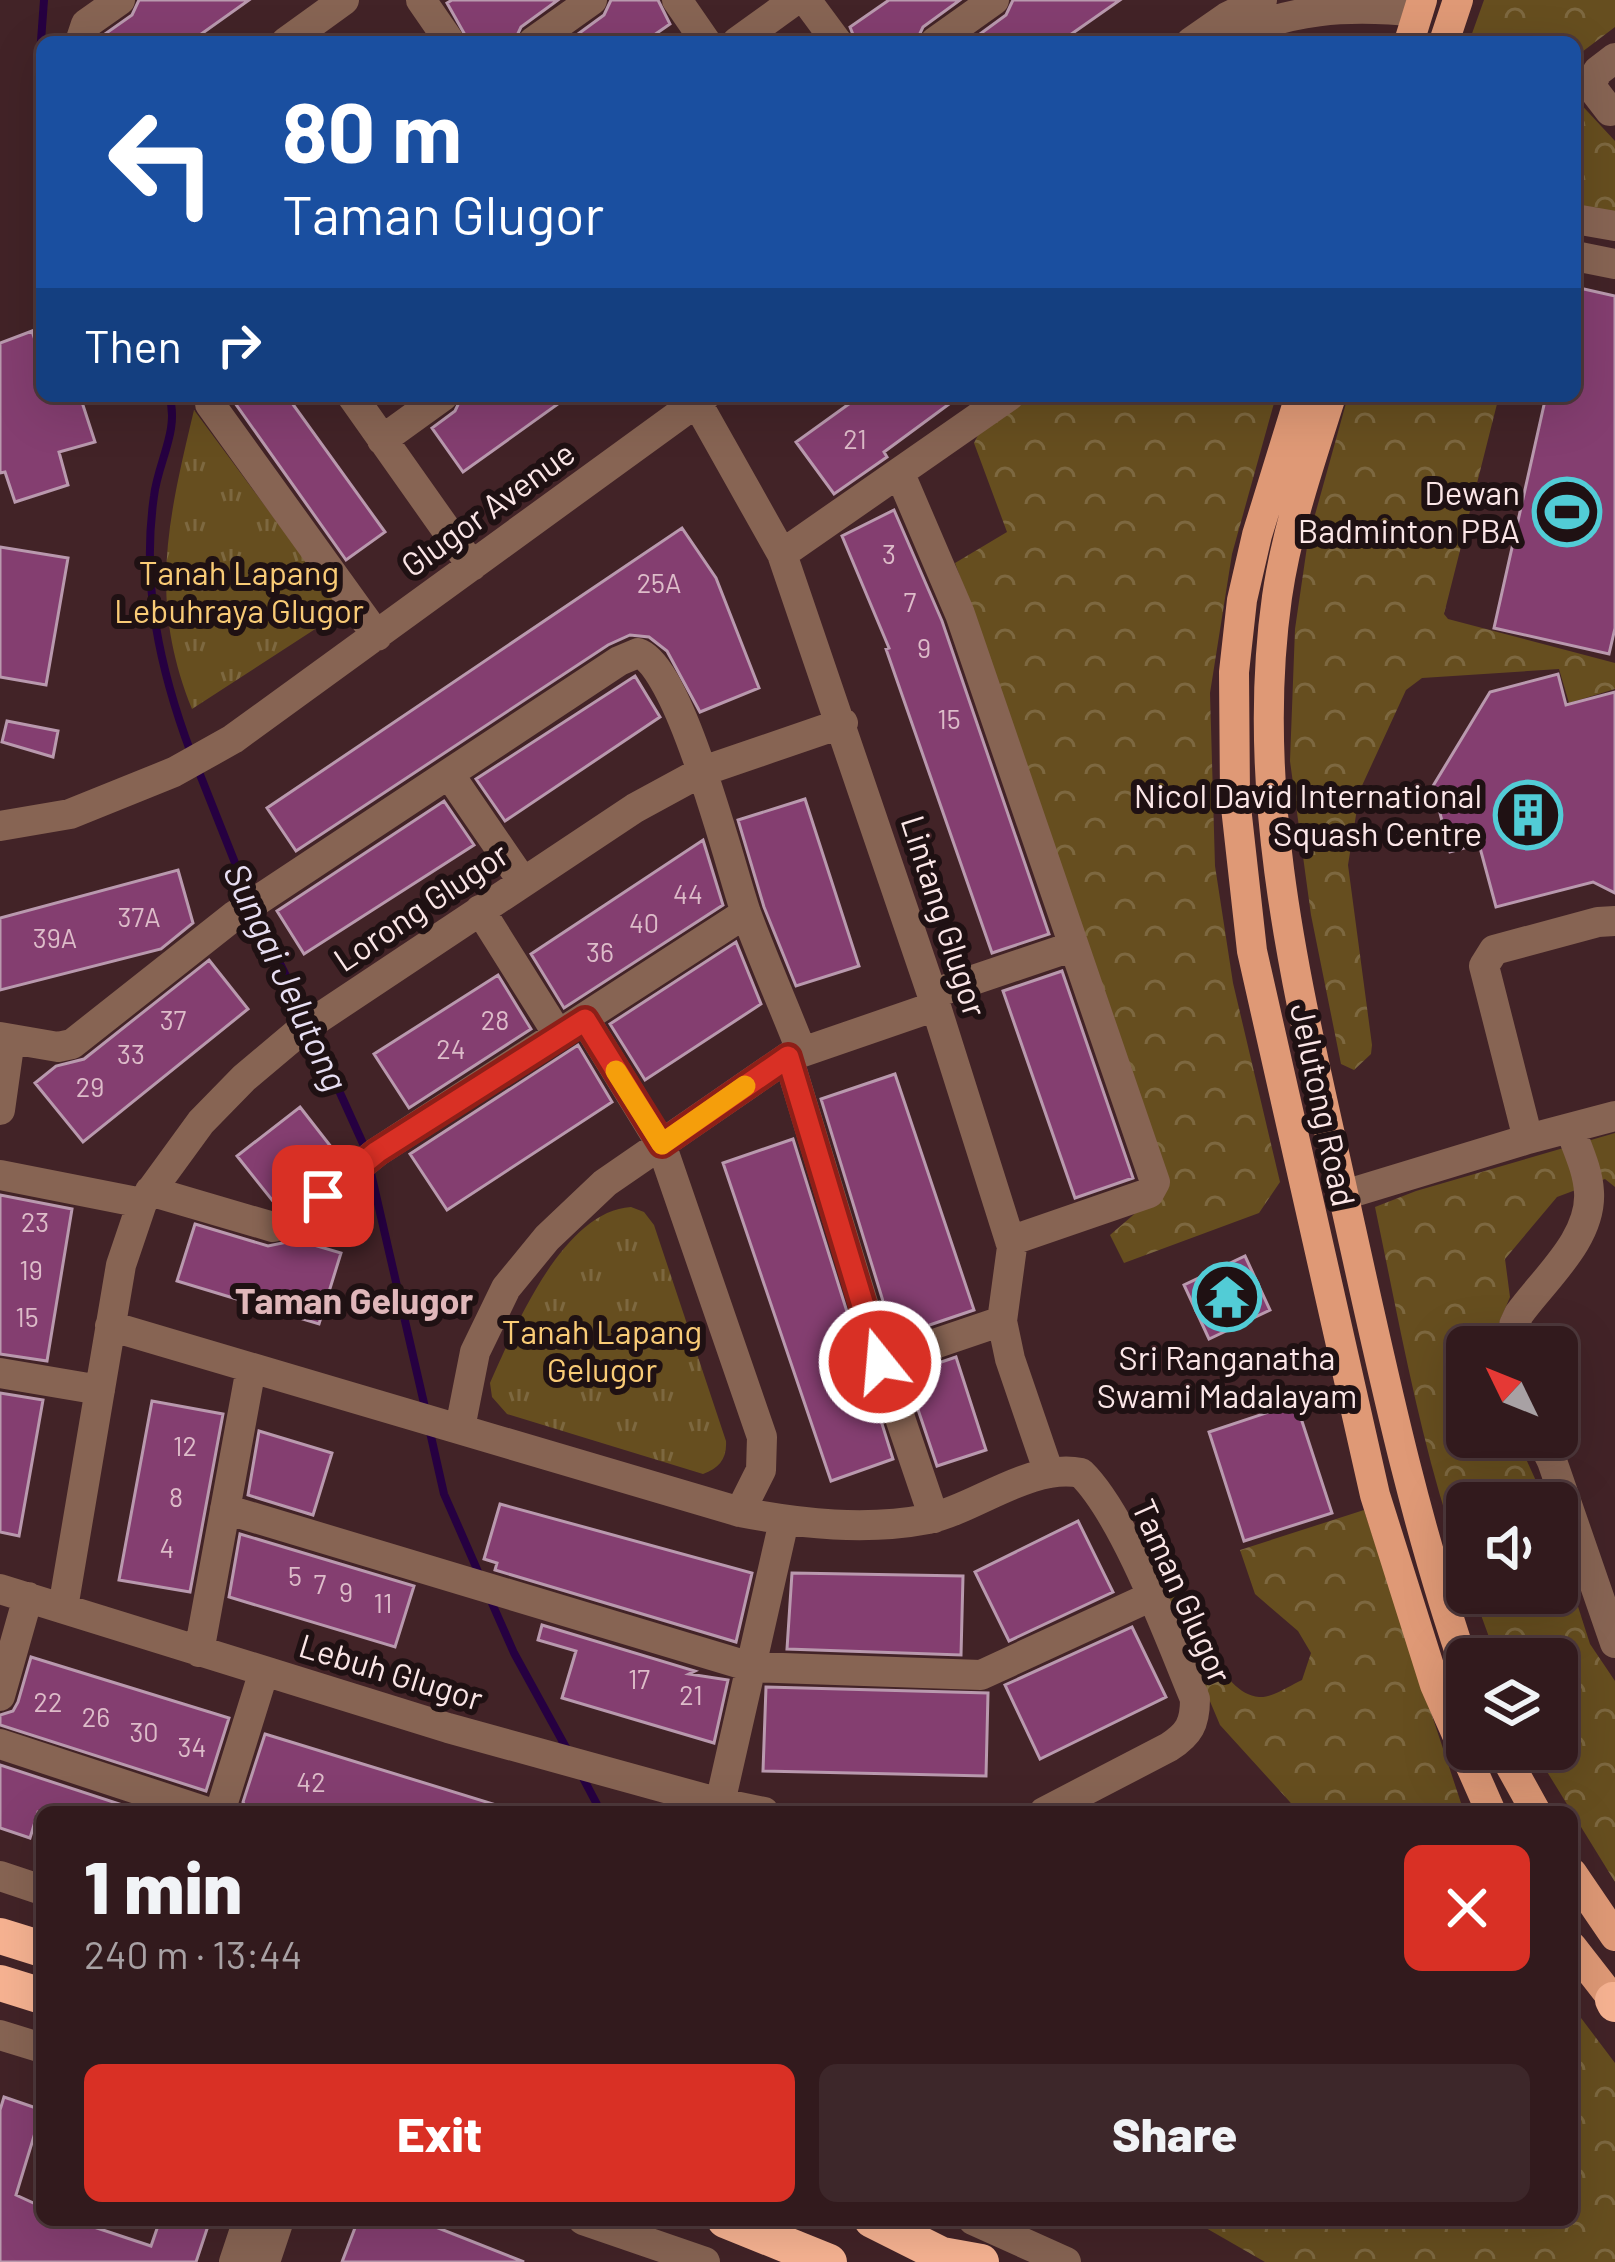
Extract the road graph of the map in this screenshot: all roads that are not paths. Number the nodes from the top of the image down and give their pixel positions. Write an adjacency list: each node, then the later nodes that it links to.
1 (120, 0): 12 (street)
2 (344, 0): 13 (street)
3 (421, 0): 14 (street)
4 (592, 0): 15 (street)
5 (677, 0): 16 (street)
6 (795, 0): 17 (street)
7 (806, 0): 18 (street)
8 (994, 0): 19 (street)
9 (1262, 0): 20 (street)
10 (1458, 0): 23 (main road)
11 (1424, 9): 21 (street); 22 (main road)
12 (82, 36)
13 (294, 36)
14 (446, 36)
15 (541, 36)
16 (702, 36)
17 (745, 36)
18 (833, 36)
19 (943, 36)
20 (1199, 36)
21 (1237, 36)
22 (1437, 36)
23 (1443, 36)
24 (1615, 58): 25 (street)
25 (1610, 111)
26 (1581, 220): 27 (street)
27 (1615, 226)
28 (1581, 257): 29 (street)
29 (1615, 264)
30 (210, 402): 42 (street)
31 (356, 402): 38 (street)
32 (435, 402): 38 (street)
33 (695, 402): 41 (street, Glugor Avenue)
34 (702, 402): 40 (street, Lintang Glugor)
35 (1001, 402): 39 (street)
36 (1298, 402): 95 (main road, Jelutong Road)
37 (1329, 402): 62 (main road, Jelutong Road)
38 (382, 440): 41 (street)
39 (900, 474): 40 (street); 51 (street)
40 (782, 554): 43 (street, Lintang Glugor)
41 (472, 566): 42 (street, Glugor Avenue)
42 (376, 636): 46 (street, Glugor Avenue)
43 (843, 723): 44 (street, Lorong Glugor); 52 (street, Lintang Glugor)
44 (703, 771): 45 (street); 47 (street, Lorong Glugor); 49 (street)
45 (449, 774): 47 (street); 54 (street)
46 (0, 826)
47 (523, 882): 48 (street, Lorong Glugor)
48 (480, 910): 53 (street); 63 (street, Lorong Glugor)
49 (746, 913): 53 (street); 55 (street)
50 (1615, 921): 59 (street)
51 (1074, 946): 52 (street); 64 (street)
52 (934, 1000): 55 (street); 64 (street, Lintang Glugor)
53 (572, 1028): 60 (street); 63 (street)
54 (5, 1038): 56 (street)
55 (795, 1053): 60 (street); 68 (street)
56 (0, 1110)
57 (1615, 1116): 58 (street)
58 (1570, 1128): 59 (street); 67 (street)
59 (1528, 1139): 62 (street)
60 (662, 1144): 72 (street); 76 (street)
61 (0, 1175): 63 (street)
62 (1344, 1195): 82 (main road, Jelutong Road)
63 (146, 1197): 66 (street, Lorong Glugor)
64 (1010, 1241): 65 (street, Lintang Glugor)
65 (1002, 1321): 68 (street); 74 (street, Lintang Glugor)
66 (110, 1326): 69 (street); 71 (street, Lorong Glugor)
67 (1514, 1326)
68 (880, 1362): 77 (street)
69 (251, 1368): 72 (street); 75 (street)
70 (0, 1373): 71 (street)
71 (100, 1390): 81 (street, Lorong Glugor)
72 (453, 1426): 76 (street)
73 (1551, 1458): 83 (street)
74 (1049, 1473): 77 (street); 80 (street, Taman Glugor)
75 (225, 1509): 84 (street); 85 (street)
76 (740, 1512): 78 (street)
77 (934, 1518): 78 (street)
78 (784, 1520): 85 (street)
79 (14, 1593): 81 (street, Lebuh Glugor); 87 (street)
80 (1150, 1597): 85 (street); 94 (street, Taman Glugor)
81 (63, 1608): 84 (street, Lebuh Glugor)
82 (1456, 1638)
83 (1615, 1643)
84 (199, 1652): 86 (street, Lebuh Glugor)
85 (751, 1667): 90 (street)
86 (264, 1671): 90 (street, Lebuh Glugor); 92 (street)
87 (0, 1696)
88 (0, 1744): 91 (street)
89 (1513, 1770): 96 (main road)
90 (720, 1803): 93 (street, Lebuh Glugor)
91 (189, 1806)
92 (222, 1806)
93 (735, 1806)
94 (1055, 1806)
95 (1488, 1806)
96 (1533, 1806)
97 (0, 1876): 99 (street)
98 (1578, 1882): 101 (main road)
99 (36, 1888)
100 (0, 1936): 102 (highway)
101 (1615, 1936)
102 (36, 1946)
103 (1578, 1955): 106 (main road)
104 (0, 1982): 105 (highway)
105 (36, 1994)
106 (1614, 2002)
107 (0, 2035): 108 (street)
108 (36, 2046)
109 (246, 2226): 116 (street)
110 (277, 2226): 117 (street)
111 (600, 2226): 118 (street)
112 (740, 2226): 119 (highway)
113 (883, 2226): 115 (highway)
114 (986, 2226): 121 (street)
115 (944, 2258): 120 (highway)
116 (234, 2262)
117 (265, 2262)
118 (705, 2262)
119 (829, 2262)
120 (980, 2262)
121 (1066, 2262)

